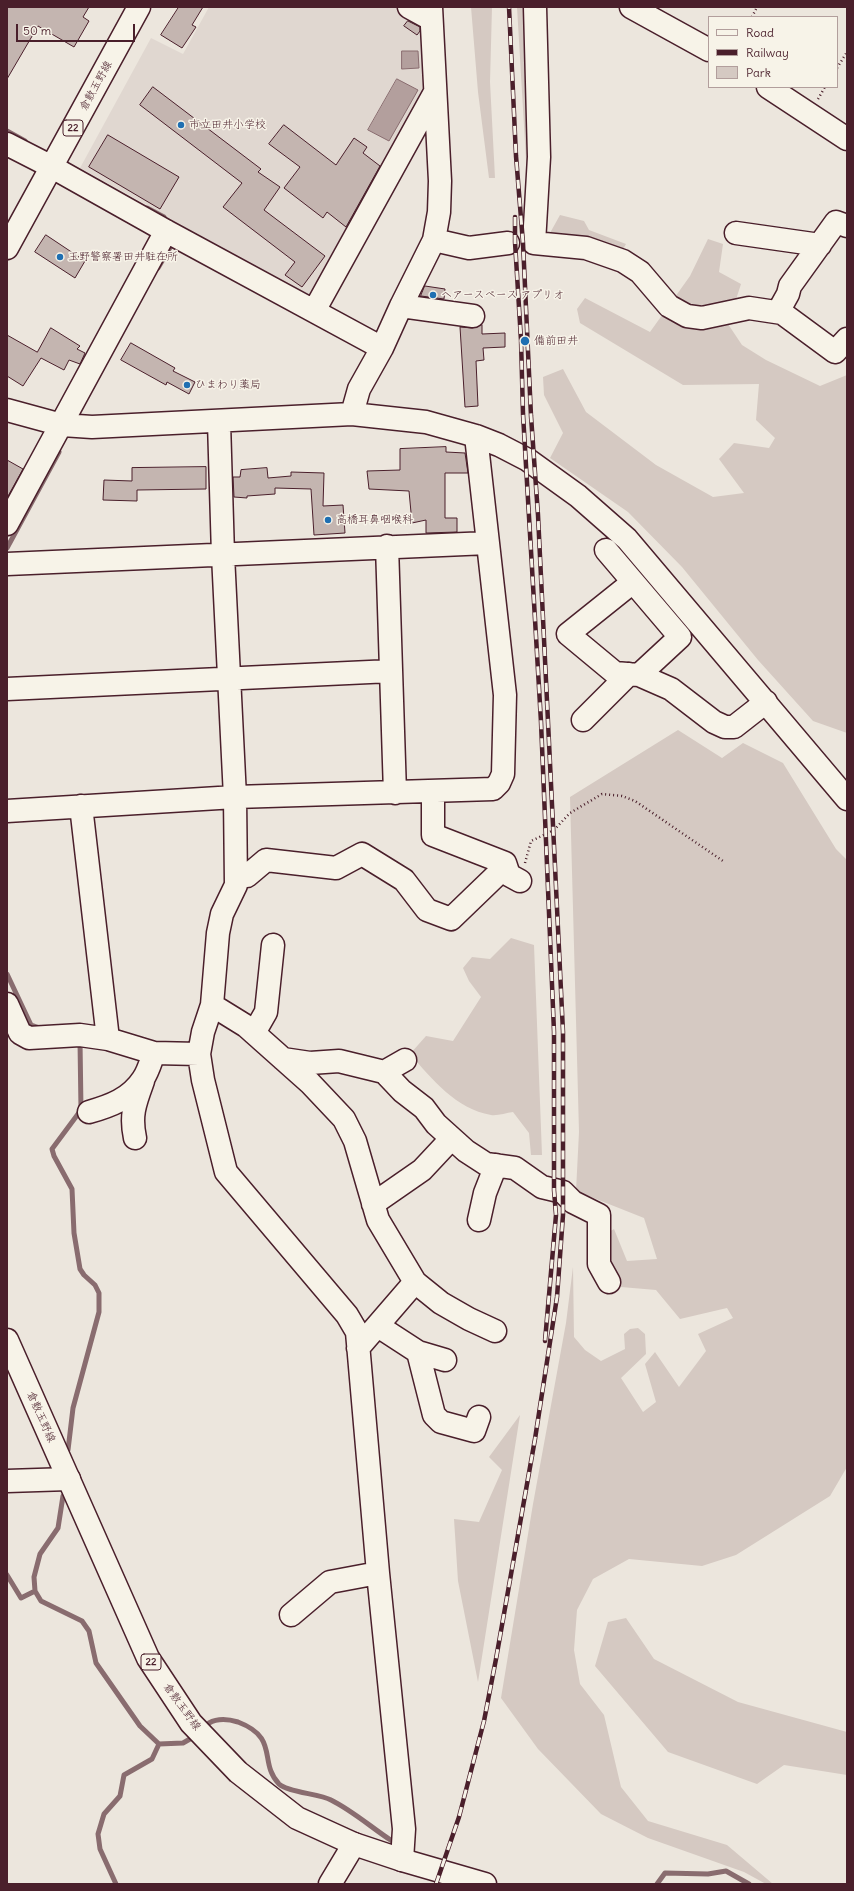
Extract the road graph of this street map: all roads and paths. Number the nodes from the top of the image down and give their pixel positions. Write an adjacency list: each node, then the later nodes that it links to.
1 (139, 7): 15 (street, 倉敷玉野線 / 22)
2 (409, 7): 6 (street)
3 (535, 7): 25 (street)
4 (631, 7): 8 (street)
5 (757, 7): 7 (path)
6 (431, 13): 12 (street)
7 (752, 16)
8 (708, 49)
9 (847, 52): 10 (path)
10 (838, 66)
11 (770, 88): 13 (street)
12 (435, 92): 19 (street); 24 (street)
13 (847, 139)
14 (7, 144): 15 (street)
15 (52, 167): 17 (street); 22 (street, 倉敷玉野線 / 22)
16 (847, 226): 21 (street)
17 (166, 233): 24 (street); 32 (street)
18 (736, 233): 21 (street)
19 (434, 240): 20 (street); 23 (street)
20 (508, 243)
21 (820, 245): 25 (street)
22 (7, 248)
23 (401, 306): 26 (street); 28 (street)
24 (314, 311): 28 (street)
25 (778, 312): 27 (street)
26 (473, 316)
27 (847, 339)
28 (382, 348): 30 (street)
29 (7, 410): 32 (street)
30 (352, 414): 31 (street); 33 (street)
31 (219, 422): 32 (street); 38 (street)
32 (62, 425): 34 (street)
33 (476, 436): 35 (street); 45 (street)
34 (7, 524)
35 (488, 543): 36 (street); 47 (street)
36 (387, 546): 38 (street); 41 (street)
37 (606, 550): 40 (street)
38 (223, 555): 39 (street); 43 (street)
39 (7, 564)
40 (633, 582): 42 (street); 42 (street)
41 (390, 671): 43 (street); 48 (street)
42 (634, 675): 45 (street); 46 (street)
43 (229, 679): 44 (street); 49 (street)
44 (7, 689)
45 (766, 702): 50 (street)
46 (583, 720)
47 (433, 792): 48 (street); 54 (street)
48 (395, 793): 49 (street)
49 (235, 797): 51 (street); 55 (street)
50 (847, 799)
51 (81, 806): 52 (street); 61 (street)
52 (7, 811)
53 (723, 860): 54 (path)
54 (513, 874): 55 (street)
55 (236, 875): 58 (street)
56 (273, 945): 59 (street)
57 (7, 1004): 60 (street)
58 (212, 1005): 59 (street); 63 (street)
59 (254, 1033): 64 (street)
60 (13, 1036): 61 (street)
61 (108, 1039): 62 (street)
62 (154, 1053): 63 (street); 67 (street)
63 (199, 1054): 79 (street)
64 (283, 1059): 66 (street); 72 (street)
65 (405, 1060): 66 (street)
66 (384, 1072): 70 (street)
67 (144, 1078): 68 (street); 69 (street)
68 (88, 1112)
69 (136, 1138)
70 (451, 1139): 71 (street); 72 (street)
71 (496, 1165): 73 (street); 75 (street)
72 (373, 1204): 74 (street)
73 (479, 1220)
74 (415, 1282): 76 (street); 77 (street)
75 (609, 1282)
76 (378, 1326): 79 (street); 80 (street)
77 (495, 1331)
78 (7, 1340): 83 (street, 倉敷玉野線 / 22)
79 (358, 1348): 85 (street)
80 (418, 1352): 81 (street); 82 (street)
81 (445, 1360)
82 (479, 1417)
83 (69, 1479): 84 (street); 87 (street, 倉敷玉野線 / 22)
84 (7, 1481)
85 (378, 1574): 86 (street); 88 (street)
86 (291, 1615)
87 (354, 1844): 88 (street, 倉敷玉野線 / 22); 90 (street)
88 (402, 1860): 89 (street, 倉敷玉野線 / 22)
89 (481, 1883)
90 (330, 1884)

